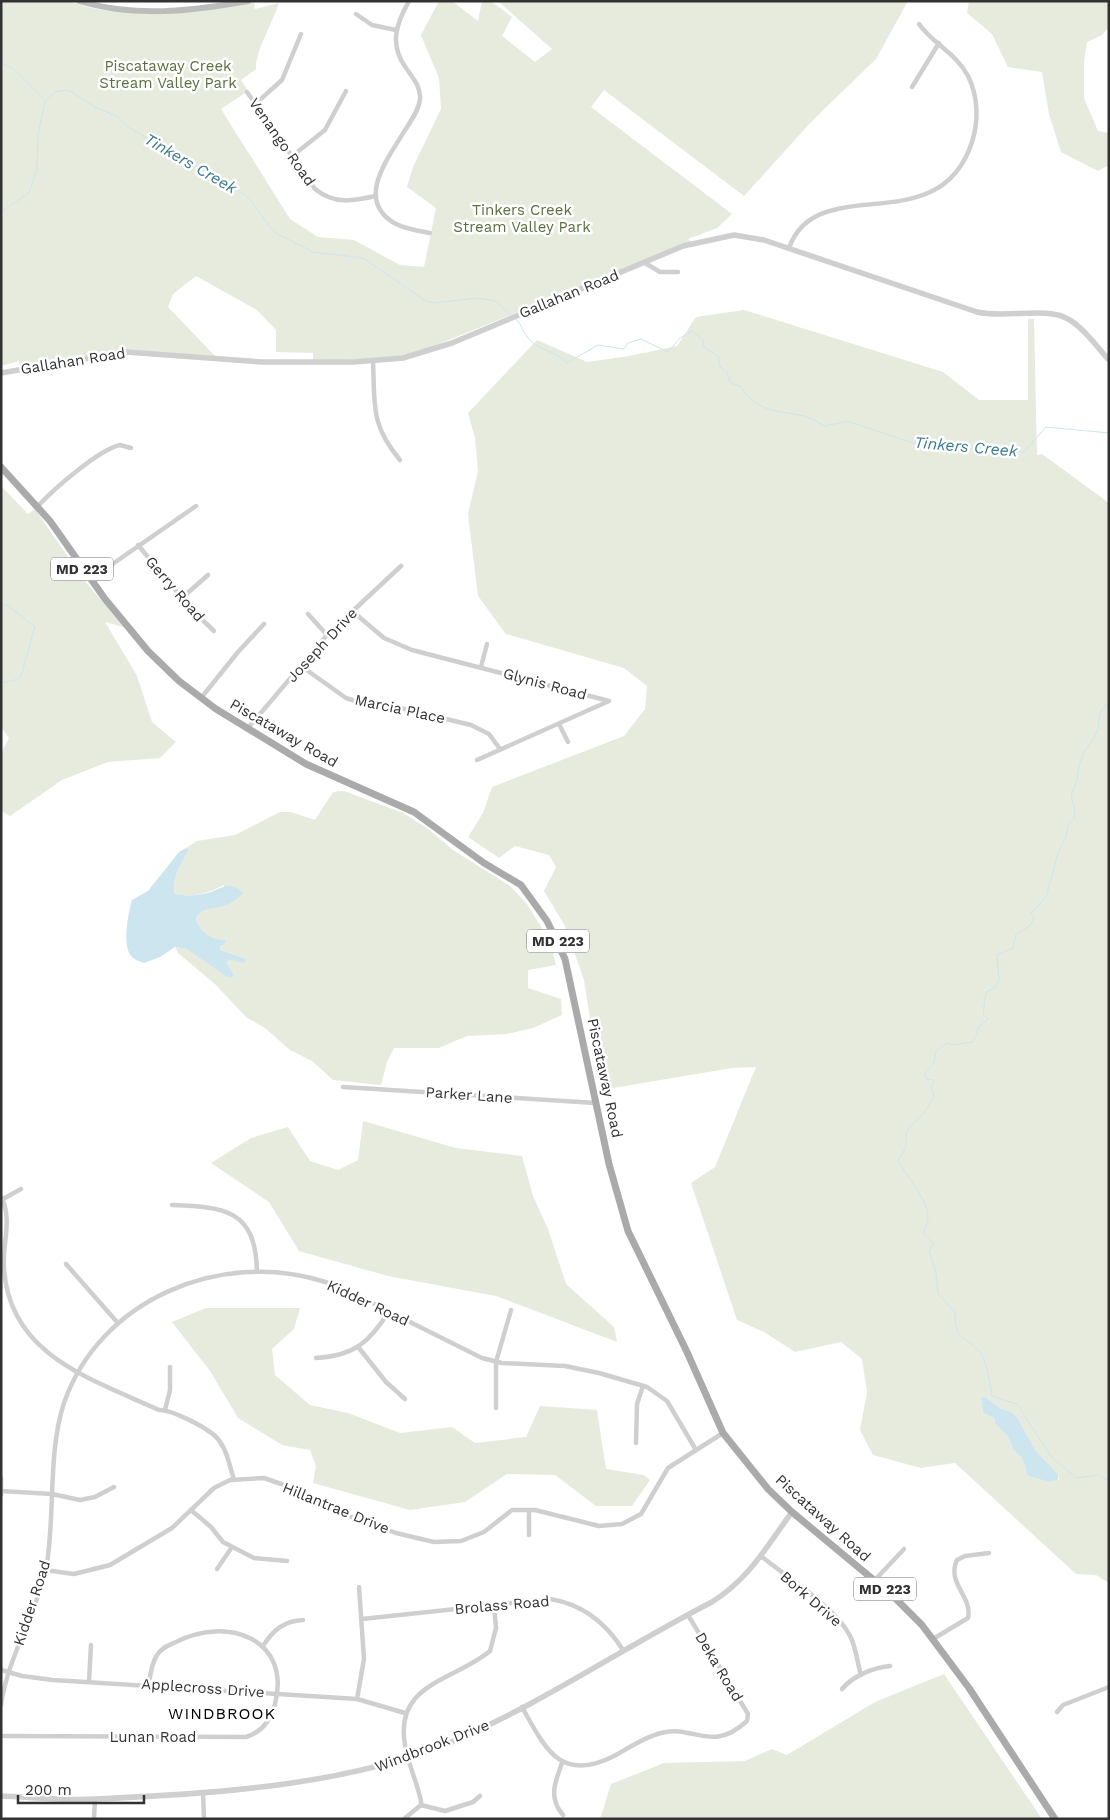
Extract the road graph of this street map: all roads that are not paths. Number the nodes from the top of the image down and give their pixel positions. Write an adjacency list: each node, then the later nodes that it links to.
1 (79, 1): 2 (main road)
2 (248, 1)
3 (409, 1): 6 (street)
4 (356, 14): 6 (street)
5 (919, 24): 8 (street)
6 (396, 30): 14 (street)
7 (301, 34): 12 (street)
8 (939, 43): 9 (street); 16 (street)
9 (912, 86)
10 (247, 92): 12 (street, Venango Road)
11 (346, 92): 13 (street)
12 (255, 104): 13 (street, Venango Road)
13 (291, 157): 14 (street, Venango Road)
14 (376, 196): 15 (street)
15 (430, 234)
16 (789, 248): 17 (street, Gallahan Road); 19 (street, Gallahan Road)
17 (645, 263): 18 (street); 20 (street, Gallahan Road)
18 (678, 272)
19 (1109, 360)
20 (373, 361): 21 (street, Gallahan Road); 23 (street)
21 (1, 373)
22 (131, 448): 25 (street)
23 (400, 460)
24 (1, 467): 25 (main road, Piscataway Road / MD 223)
25 (38, 506): 30 (main road, Piscataway Road / MD 223)
26 (196, 506): 27 (street)
27 (138, 546): 30 (street); 31 (street, Gerry Road)
28 (401, 566): 32 (street, Joseph Drive)
29 (208, 575): 31 (street)
30 (90, 580): 40 (main road, Piscataway Road / MD 223)
31 (183, 597): 35 (street, Gerry Road)
32 (352, 611): 36 (street, Joseph Drive); 39 (street, Glynis Road)
33 (308, 614): 36 (street)
34 (264, 624): 40 (street)
35 (214, 631)
36 (327, 635): 38 (street, Joseph Drive)
37 (487, 644): 39 (street)
38 (301, 666): 42 (street, Joseph Drive); 44 (street, Marcia Place)
39 (481, 667): 41 (street, Glynis Road)
40 (201, 698): 42 (main road, Piscataway Road / MD 223)
41 (559, 724): 43 (street); 44 (street, Glynis Road)
42 (248, 728): 47 (main road, Piscataway Road / MD 223)
43 (568, 742)
44 (500, 749): 45 (street, Glynis Road)
45 (477, 760)
46 (343, 1087): 47 (street, Parker Lane)
47 (596, 1103): 66 (main road, Piscataway Road / MD 223)
48 (21, 1189): 49 (street)
49 (2, 1198): 51 (street)
50 (172, 1205): 53 (street)
51 (3, 1237): 61 (street)
52 (66, 1264): 56 (street)
53 (257, 1272): 55 (street, Kidder Road); 56 (street, Kidder Road)
54 (511, 1310): 59 (street)
55 (389, 1311): 57 (street); 59 (street, Kidder Road)
56 (117, 1322): 61 (street, Kidder Road)
57 (359, 1348): 58 (street); 63 (street)
58 (316, 1358)
59 (496, 1362): 62 (street, Kidder Road); 64 (street)
60 (170, 1367): 65 (street)
61 (77, 1372): 65 (street); 73 (street, Kidder Road)
62 (643, 1386): 67 (street); 68 (street, Kidder Road)
63 (405, 1399)
64 (496, 1408)
65 (165, 1410): 70 (street)
66 (723, 1433): 68 (street, Hillantrae Drive); 77 (main road, Piscataway Road / MD 223)
67 (636, 1443)
68 (696, 1450): 76 (street, Hillantrae Drive)
69 (1, 1478): 72 (street)
70 (234, 1480): 75 (street, Hillantrae Drive); 76 (street, Hillantrae Drive)
71 (114, 1487): 73 (street)
72 (2, 1491): 73 (street); 74 (street)
73 (52, 1494): 85 (street, Kidder Road)
74 (1, 1495)
75 (191, 1510): 79 (street); 85 (street, Hillantrae Drive)
76 (529, 1510): 78 (street)
77 (792, 1512): 82 (street, Windbrook Drive); 86 (main road, Piscataway Road / MD 223)
78 (529, 1535)
79 (232, 1547): 83 (street); 84 (street)
80 (904, 1550): 86 (street)
81 (989, 1553): 92 (street)
82 (762, 1557): 89 (street, Windbrook Drive); 99 (street, Bork Drive)
83 (287, 1561)
84 (217, 1569)
85 (45, 1570): 98 (street, Kidder Road)
86 (874, 1581): 92 (main road, Piscataway Road / MD 223)
87 (359, 1587): 90 (street)
88 (494, 1605): 90 (street, Brolass Road); 95 (street, Brolass Road); 109 (street)
89 (688, 1615): 95 (street, Windbrook Drive); 112 (street, Deka Road)
90 (362, 1619): 105 (street)
91 (303, 1620): 94 (street)
92 (934, 1639): 122 (main road, Piscataway Road / MD 223)
93 (91, 1646): 100 (street)
94 (263, 1646): 101 (street); 104 (street)
95 (623, 1650): 107 (street, Windbrook Drive)
96 (890, 1666): 99 (street)
97 (1, 1670): 98 (street, Applecross Drive)
98 (9, 1672): 100 (street, Applecross Drive); 106 (street, Kidder Road)
99 (861, 1675): 103 (street)
100 (89, 1681): 101 (street, Applecross Drive)
101 (149, 1684): 104 (street, Applecross Drive)
102 (1109, 1688): 108 (street)
103 (842, 1689)
104 (277, 1693): 105 (street, Applecross Drive); 110 (street, Lunan Road)
105 (357, 1699): 109 (street, Applecross Drive)
106 (1, 1705)
107 (522, 1707): 111 (street, Windbrook Drive); 112 (street)
108 (1057, 1712)
109 (404, 1713): 111 (street)
110 (1, 1736)
111 (408, 1758): 113 (street, Windbrook Drive); 117 (street)
112 (562, 1763): 118 (street)
113 (203, 1792): 116 (street, Windbrook Drive); 120 (street)
114 (1, 1796): 116 (street, Windbrook Drive)
115 (480, 1796): 117 (street)
116 (95, 1799): 119 (street)
117 (421, 1805): 121 (street)
118 (563, 1815)
119 (94, 1819)
120 (204, 1819)
121 (404, 1819)
122 (1056, 1819)

